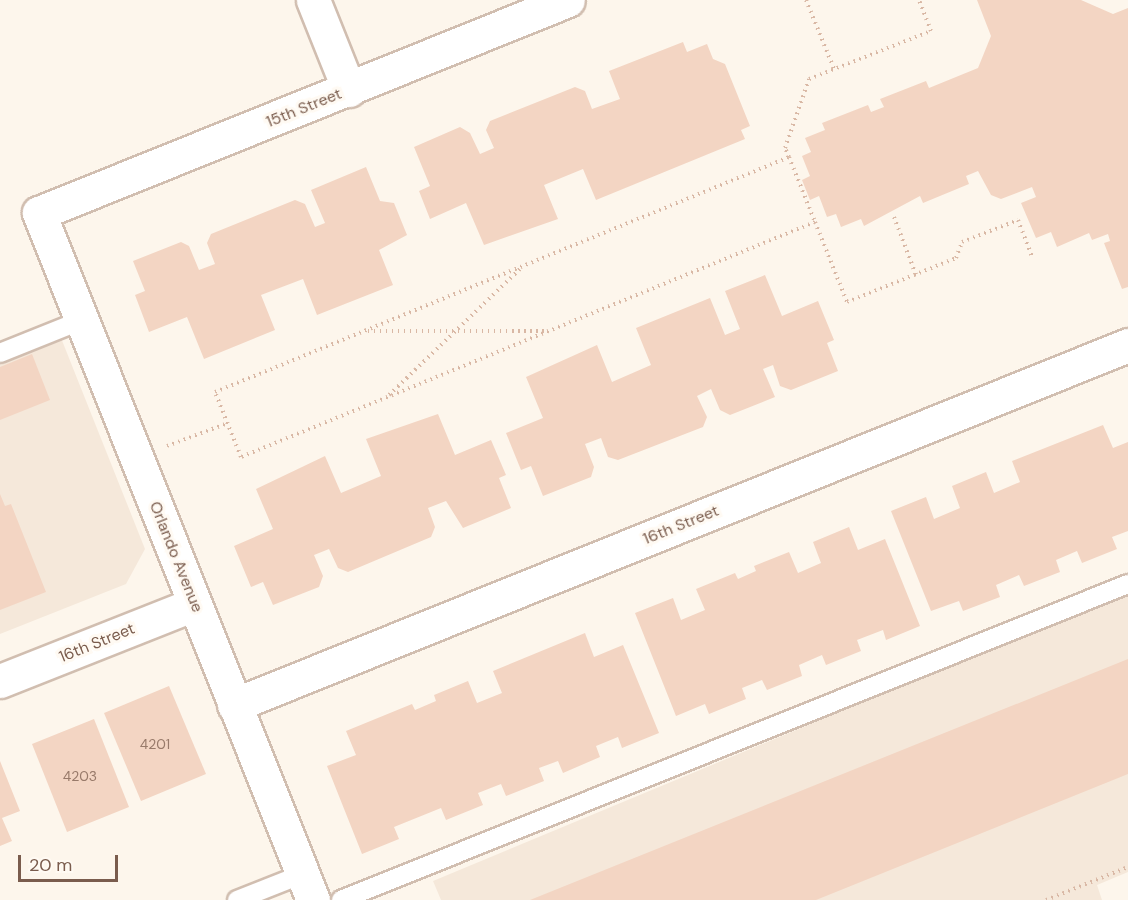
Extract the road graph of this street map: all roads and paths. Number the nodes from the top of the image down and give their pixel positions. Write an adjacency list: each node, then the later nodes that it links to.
1 (313, 0): 6 (street)
2 (568, 0): 6 (street, 15th Street)
3 (806, 0): 5 (path)
4 (919, 0): 5 (path)
5 (834, 69): 7 (path)
6 (349, 90): 8 (street, 15th Street)
7 (789, 157): 10 (path); 12 (path)
8 (39, 213): 14 (street, Orlando Avenue)
9 (894, 216): 13 (path)
10 (815, 222): 13 (path); 17 (path)
11 (1032, 256): 13 (path)
12 (524, 266): 15 (path); 16 (path)
13 (916, 274)
14 (82, 320): 19 (lane); 24 (street, Orlando Avenue)
15 (364, 331): 16 (path); 21 (path)
16 (456, 331): 17 (path); 20 (path)
17 (550, 331): 20 (path)
18 (1128, 345): 26 (street, 16th Street)
19 (0, 353)
20 (387, 397): 21 (path)
21 (228, 423): 22 (path)
22 (163, 447)
23 (1128, 584): 30 (lane)
24 (194, 604): 25 (street, 16th Street); 26 (street, Orlando Avenue)
25 (0, 681)
26 (234, 705): 28 (street, Orlando Avenue)
27 (1128, 867): 31 (path)
28 (308, 887): 29 (lane)
29 (237, 900)
30 (341, 900)
31 (1046, 900)

